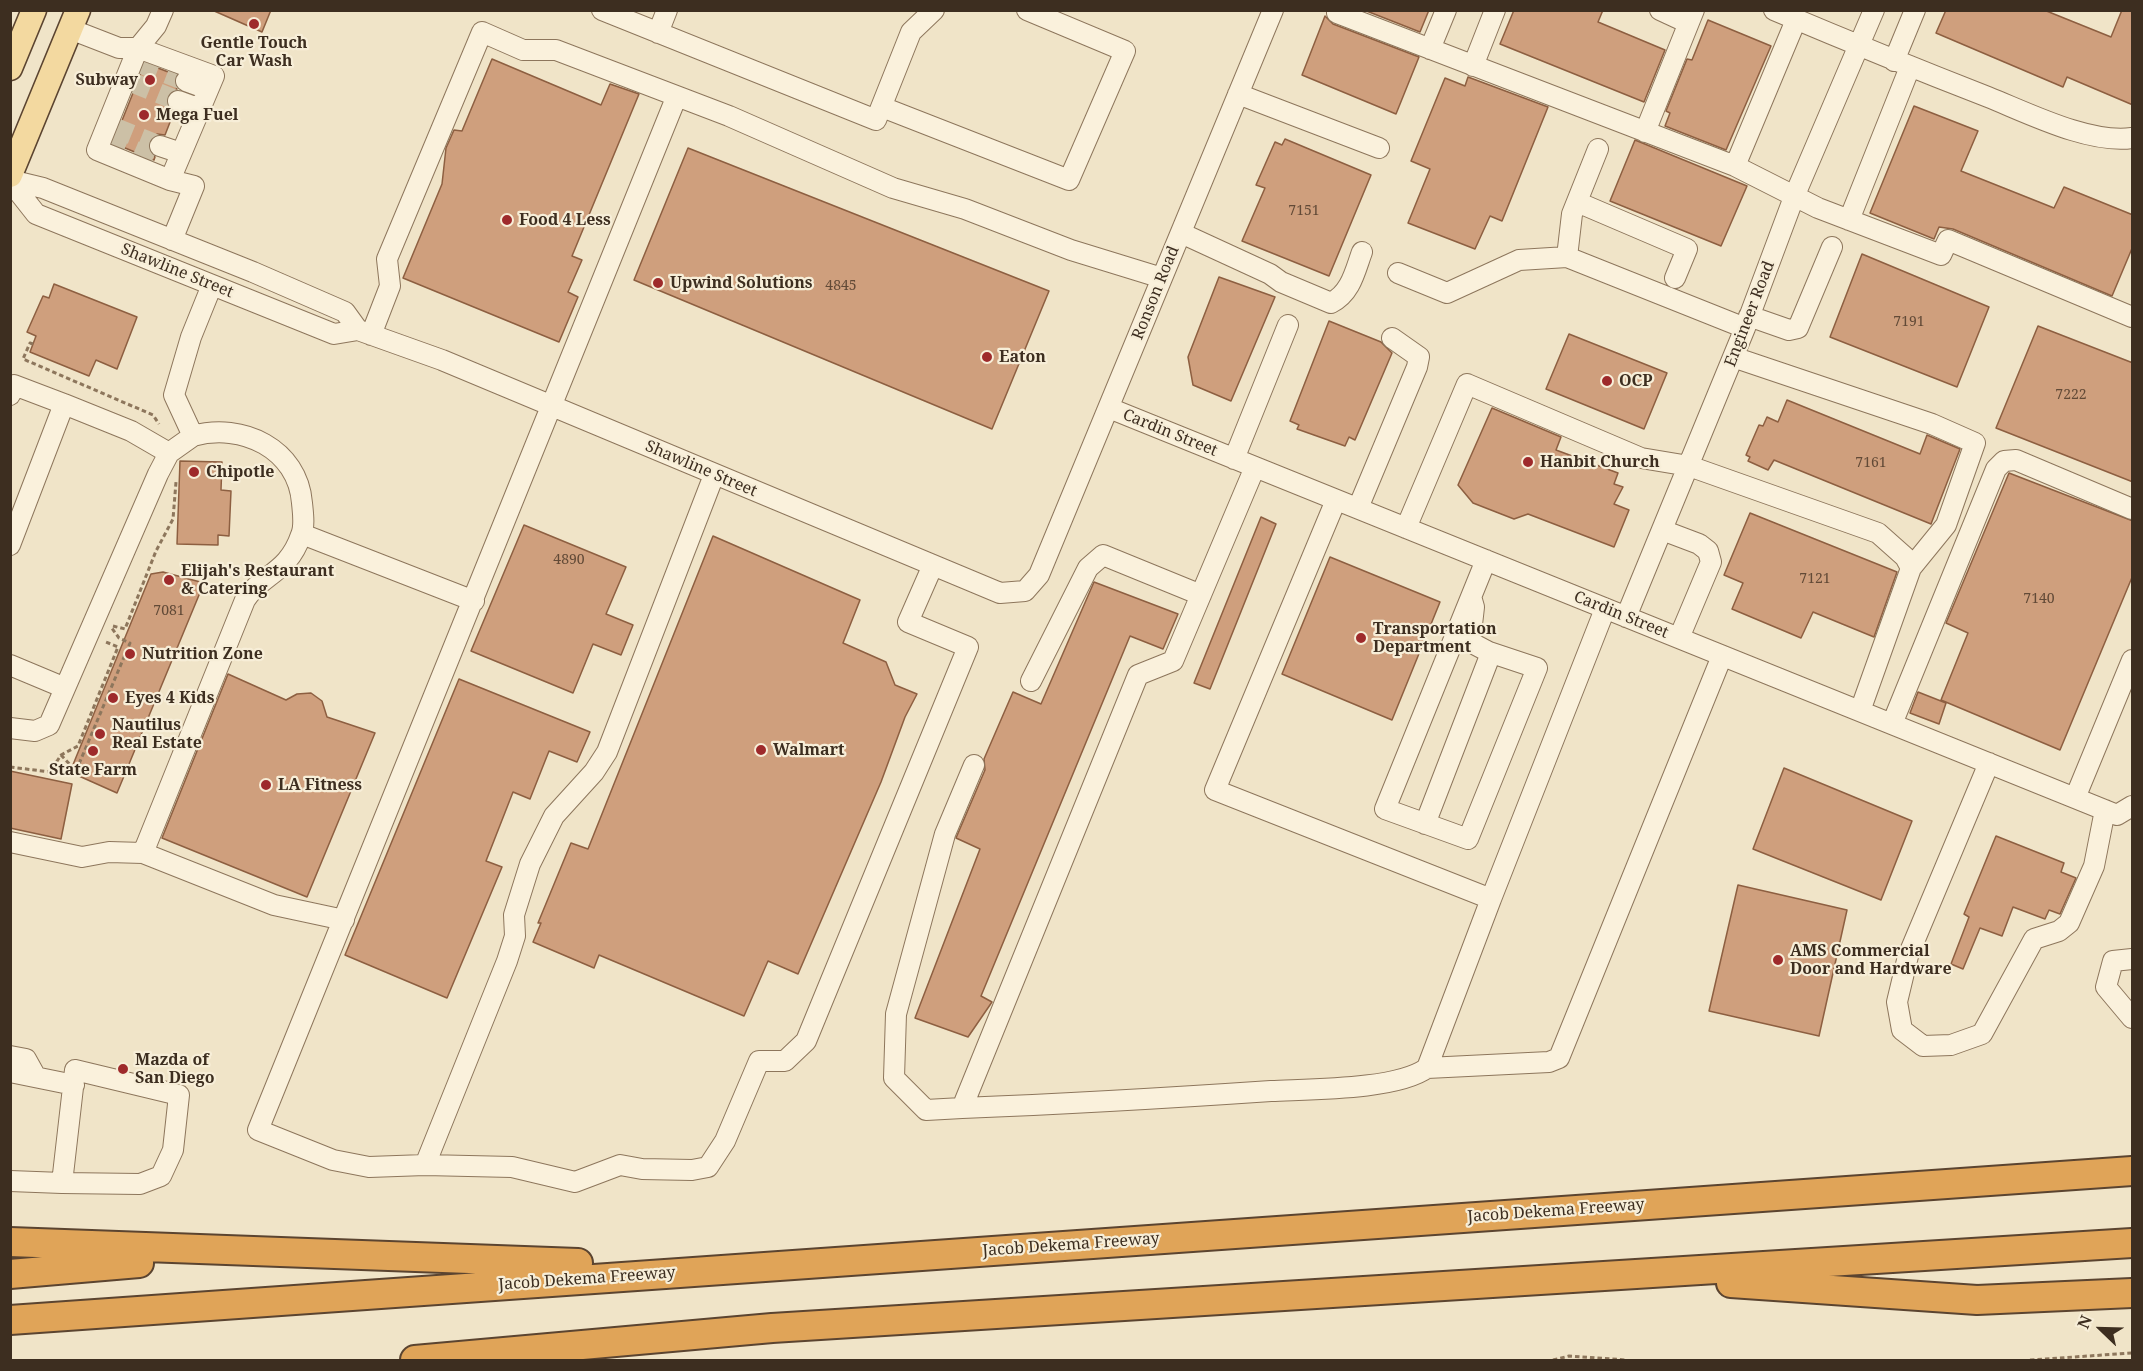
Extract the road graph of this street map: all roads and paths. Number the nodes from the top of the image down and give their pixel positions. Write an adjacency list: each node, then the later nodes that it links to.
1 (34, 10): 24 (main road)
2 (163, 10): 21 (street)
3 (602, 10): 18 (street)
4 (667, 10): 18 (street)
5 (934, 10): 30 (street)
6 (1027, 10): 30 (street)
7 (1446, 10): 20 (street)
8 (1495, 10): 23 (street)
9 (1660, 10): 15 (street)
10 (1774, 10): 16 (street)
11 (1874, 10): 19 (street, Engineer Road)
12 (1915, 10): 22 (street)
13 (1335, 11): 20 (street)
14 (1267, 12): 27 (street, Ronson Road)
15 (1691, 17): 32 (street)
16 (1809, 19): 19 (street); 37 (street)
17 (74, 20): 21 (street); 39 (main road)
18 (658, 33): 30 (street)
19 (1859, 46): 22 (street); 40 (street, Engineer Road)
20 (1430, 49): 23 (street)
21 (137, 57): 26 (street); 38 (street)
22 (1902, 64): 33 (street); 42 (street)
23 (1473, 66): 32 (street)
24 (10, 69)
25 (186, 81): 26 (street)
26 (208, 89): 31 (street)
27 (1238, 94): 34 (street); 43 (street, Ronson Road)
28 (676, 98): 49 (street); 55 (street); 61 (street)
29 (178, 101): 31 (street)
30 (882, 107)
31 (200, 109): 38 (street)
32 (1645, 132): 37 (street)
33 (2133, 138)
34 (1379, 148)
35 (1598, 148): 41 (street)
36 (157, 152): 38 (street)
37 (1735, 166): 40 (street)
38 (175, 167): 44 (street)
39 (10, 179): 44 (street, Shawline Street); 51 (street, Shawline Street)
40 (1794, 197): 42 (street); 53 (street, Engineer Road)
41 (1576, 202): 47 (street); 50 (street)
42 (1849, 220): 52 (street)
43 (1181, 233): 46 (street); 49 (street, Ronson Road)
44 (172, 240): 55 (street, Shawline Street)
45 (1832, 247): 53 (street)
46 (1362, 252)
47 (1567, 257): 48 (street); 53 (street)
48 (1398, 273)
49 (1162, 278): 62 (street, Ronson Road)
50 (1675, 278)
51 (212, 285): 55 (street, Shawline Street); 63 (street)
52 (2133, 317)
53 (1747, 322): 58 (street, Engineer Road)
54 (1288, 324): 65 (street)
55 (364, 332): 61 (street, Shawline Street)
56 (1392, 338): 71 (street)
57 (33, 344): 64 (path)
58 (1733, 357): 66 (street, Engineer Road); 79 (street)
59 (10, 395): 60 (street)
60 (64, 404): 64 (street); 69 (street)
61 (553, 407): 68 (street, Shawline Street); 83 (street)
62 (1109, 408): 65 (street, Cardin Street); 80 (street, Ronson Road)
63 (193, 436): 64 (street); 75 (street)
64 (172, 450): 86 (path); 93 (street)
65 (1234, 459): 67 (street, Cardin Street)
66 (1689, 466): 73 (street); 74 (street, Engineer Road); 79 (street)
67 (1255, 467): 70 (street, Cardin Street); 81 (street)
68 (714, 475): 78 (street, Shawline Street); 117 (street)
69 (18, 500): 76 (street)
70 (1336, 500): 71 (street, Cardin Street); 107 (street)
71 (1358, 508): 73 (street, Cardin Street)
72 (2133, 509): 95 (street)
73 (1406, 528): 77 (street, Cardin Street)
74 (1662, 530): 85 (street, Engineer Road); 87 (street)
75 (302, 534): 83 (street); 106 (street)
76 (10, 545)
77 (1486, 560): 82 (street); 84 (street, Cardin Street)
78 (933, 565): 80 (street, Shawline Street); 117 (street)
79 (1911, 568): 94 (street)
80 (1039, 575)
81 (1201, 595): 92 (street); 116 (street)
82 (1472, 600): 88 (street); 104 (street)
83 (474, 601): 108 (street)
84 (1605, 609): 85 (street, Cardin Street); 107 (street)
85 (1626, 617): 87 (street, Cardin Street)
86 (110, 625): 97 (path); 97 (path)
87 (1679, 638): 89 (street, Cardin Street)
88 (1491, 653): 104 (street); 104 (street)
89 (1722, 656): 94 (street, Cardin Street); 112 (street)
90 (2133, 660): 101 (street)
91 (10, 665): 93 (street)
92 (1031, 681)
93 (65, 688): 96 (street)
94 (1860, 711): 95 (street, Cardin Street)
95 (1892, 724): 98 (street, Cardin Street)
96 (10, 728)
97 (61, 755): 100 (path)
98 (1989, 763): 101 (street, Cardin Street); 103 (street)
99 (974, 765): 116 (street)
100 (10, 767)
101 (2075, 798): 103 (street, Cardin Street)
102 (2133, 807): 103 (street, Cardin Street)
103 (2105, 810)
104 (1425, 825)
105 (10, 842): 106 (street)
106 (143, 853): 108 (street)
107 (1491, 899): 112 (street)
108 (344, 920): 117 (street)
109 (2133, 959): 110 (street)
110 (2133, 1018)
111 (10, 1056): 114 (street)
112 (1427, 1068): 116 (street)
113 (10, 1072): 114 (street)
114 (36, 1077): 115 (street)
115 (74, 1085): 120 (street); 120 (street)
116 (962, 1108)
117 (425, 1164)
118 (2133, 1171): 124 (highway, Jacob Dekema Freeway)
119 (10, 1181): 120 (street)
120 (62, 1183)
121 (10, 1242): 123 (highway)
122 (2133, 1243): 126 (highway)
123 (288, 1252): 124 (highway); 125 (highway)
124 (718, 1269): 128 (highway, Jacob Dekema Freeway)
125 (10, 1274)
126 (1618, 1275): 127 (highway); 130 (highway)
127 (2133, 1293)
128 (10, 1320)
129 (2133, 1353): 133 (path)
130 (415, 1360)
131 (1552, 1360): 132 (path)
132 (1626, 1360)
133 (2030, 1360)

